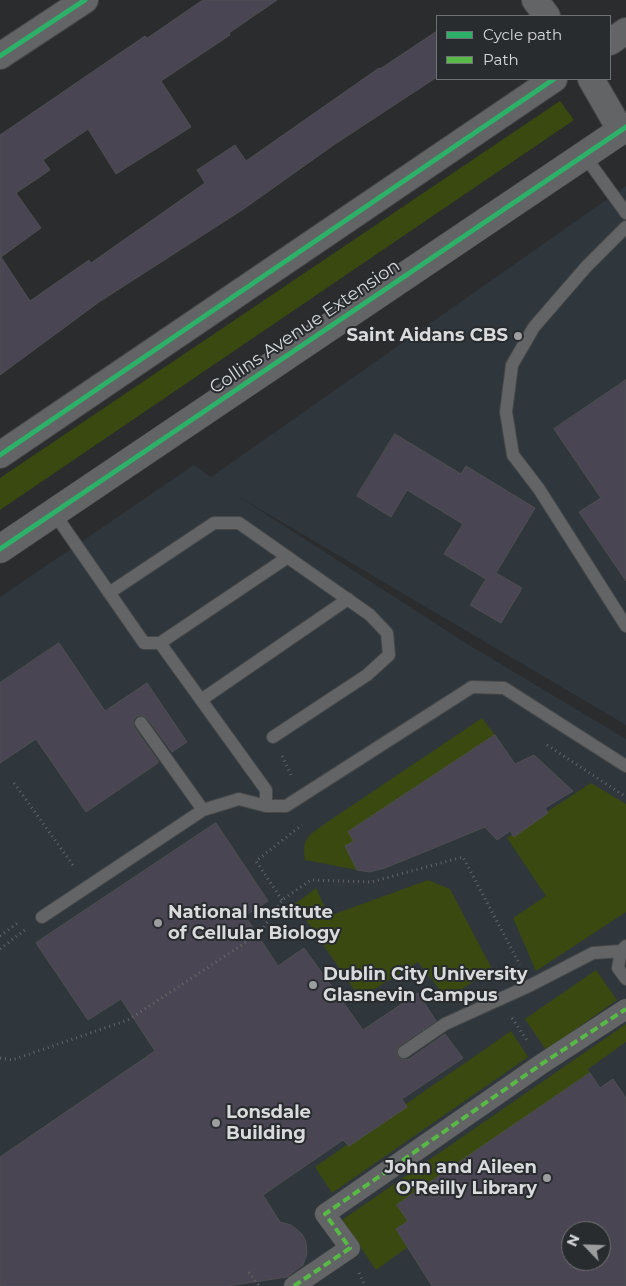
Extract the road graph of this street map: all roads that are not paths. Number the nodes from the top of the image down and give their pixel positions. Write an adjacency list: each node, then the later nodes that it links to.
1 (85, 0): 6 (street)
2 (534, 0): 3 (street)
3 (546, 15)
4 (626, 31): 5 (street)
5 (611, 41)
6 (0, 56)
7 (553, 80): 13 (street)
8 (592, 80): 9 (street)
9 (623, 129): 10 (main road, Collins Avenue Extension)
10 (584, 155): 11 (lane); 14 (main road, Collins Avenue Extension)
11 (626, 213)
12 (626, 227): 19 (lane)
13 (0, 454)
14 (54, 513): 15 (main road, Collins Avenue Extension); 17 (lane)
15 (0, 549)
16 (288, 557): 17 (lane); 18 (lane); 20 (lane)
17 (109, 593): 20 (lane)
18 (348, 599): 21 (lane); 23 (lane)
19 (626, 626)
20 (160, 643): 21 (lane)
21 (202, 700): 25 (lane)
22 (141, 723): 26 (lane)
23 (273, 737)
24 (626, 766): 25 (lane)
25 (266, 806): 26 (lane)
26 (203, 810): 27 (lane)
27 (42, 917)
28 (623, 948): 29 (lane); 31 (lane)
29 (626, 978)
30 (626, 1010): 32 (street)
31 (404, 1052)
32 (294, 1286)

